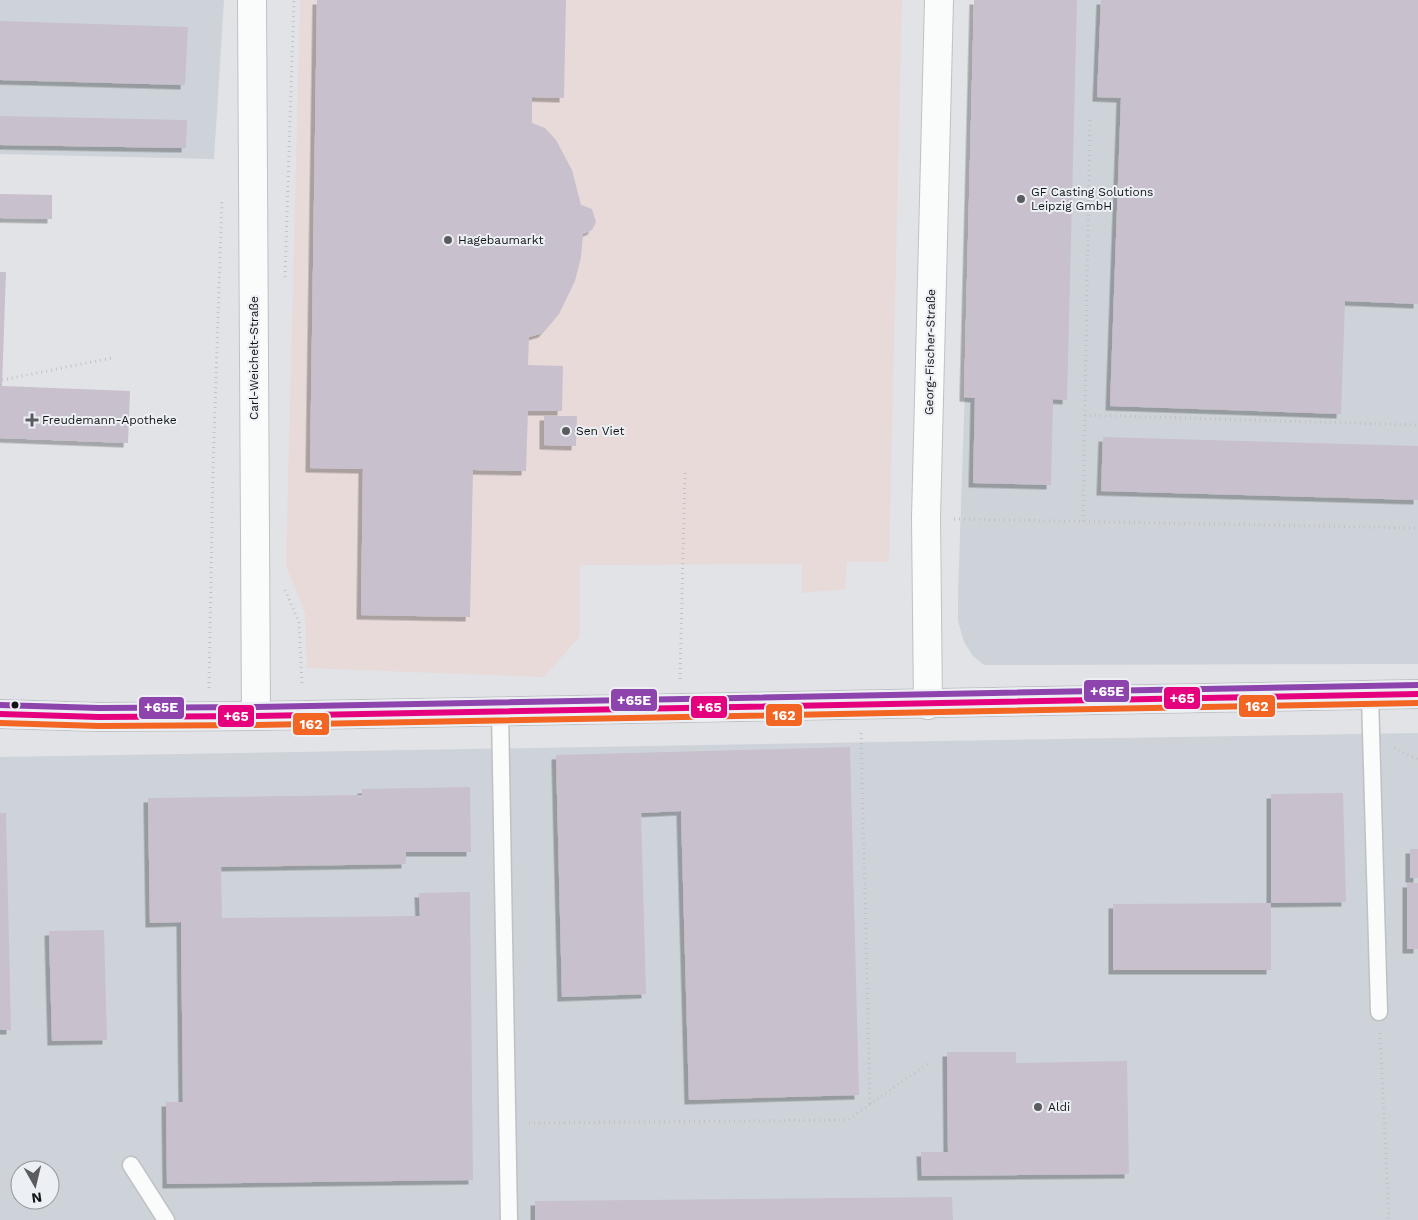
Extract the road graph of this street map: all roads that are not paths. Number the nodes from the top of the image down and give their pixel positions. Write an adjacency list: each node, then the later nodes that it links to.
1 (252, 0): 8 (street, Carl-Weichelt-Straße)
2 (939, 0): 5 (street, Georg-Fischer-Straße)
3 (1418, 694): 4 (main road)
4 (1370, 696): 5 (main road); 9 (lane)
5 (928, 705): 6 (main road)
6 (500, 710): 8 (main road); 12 (lane)
7 (0, 714): 8 (main road)
8 (256, 716)
9 (1379, 1012)
10 (131, 1165): 11 (lane)
11 (166, 1220)
12 (509, 1220)

